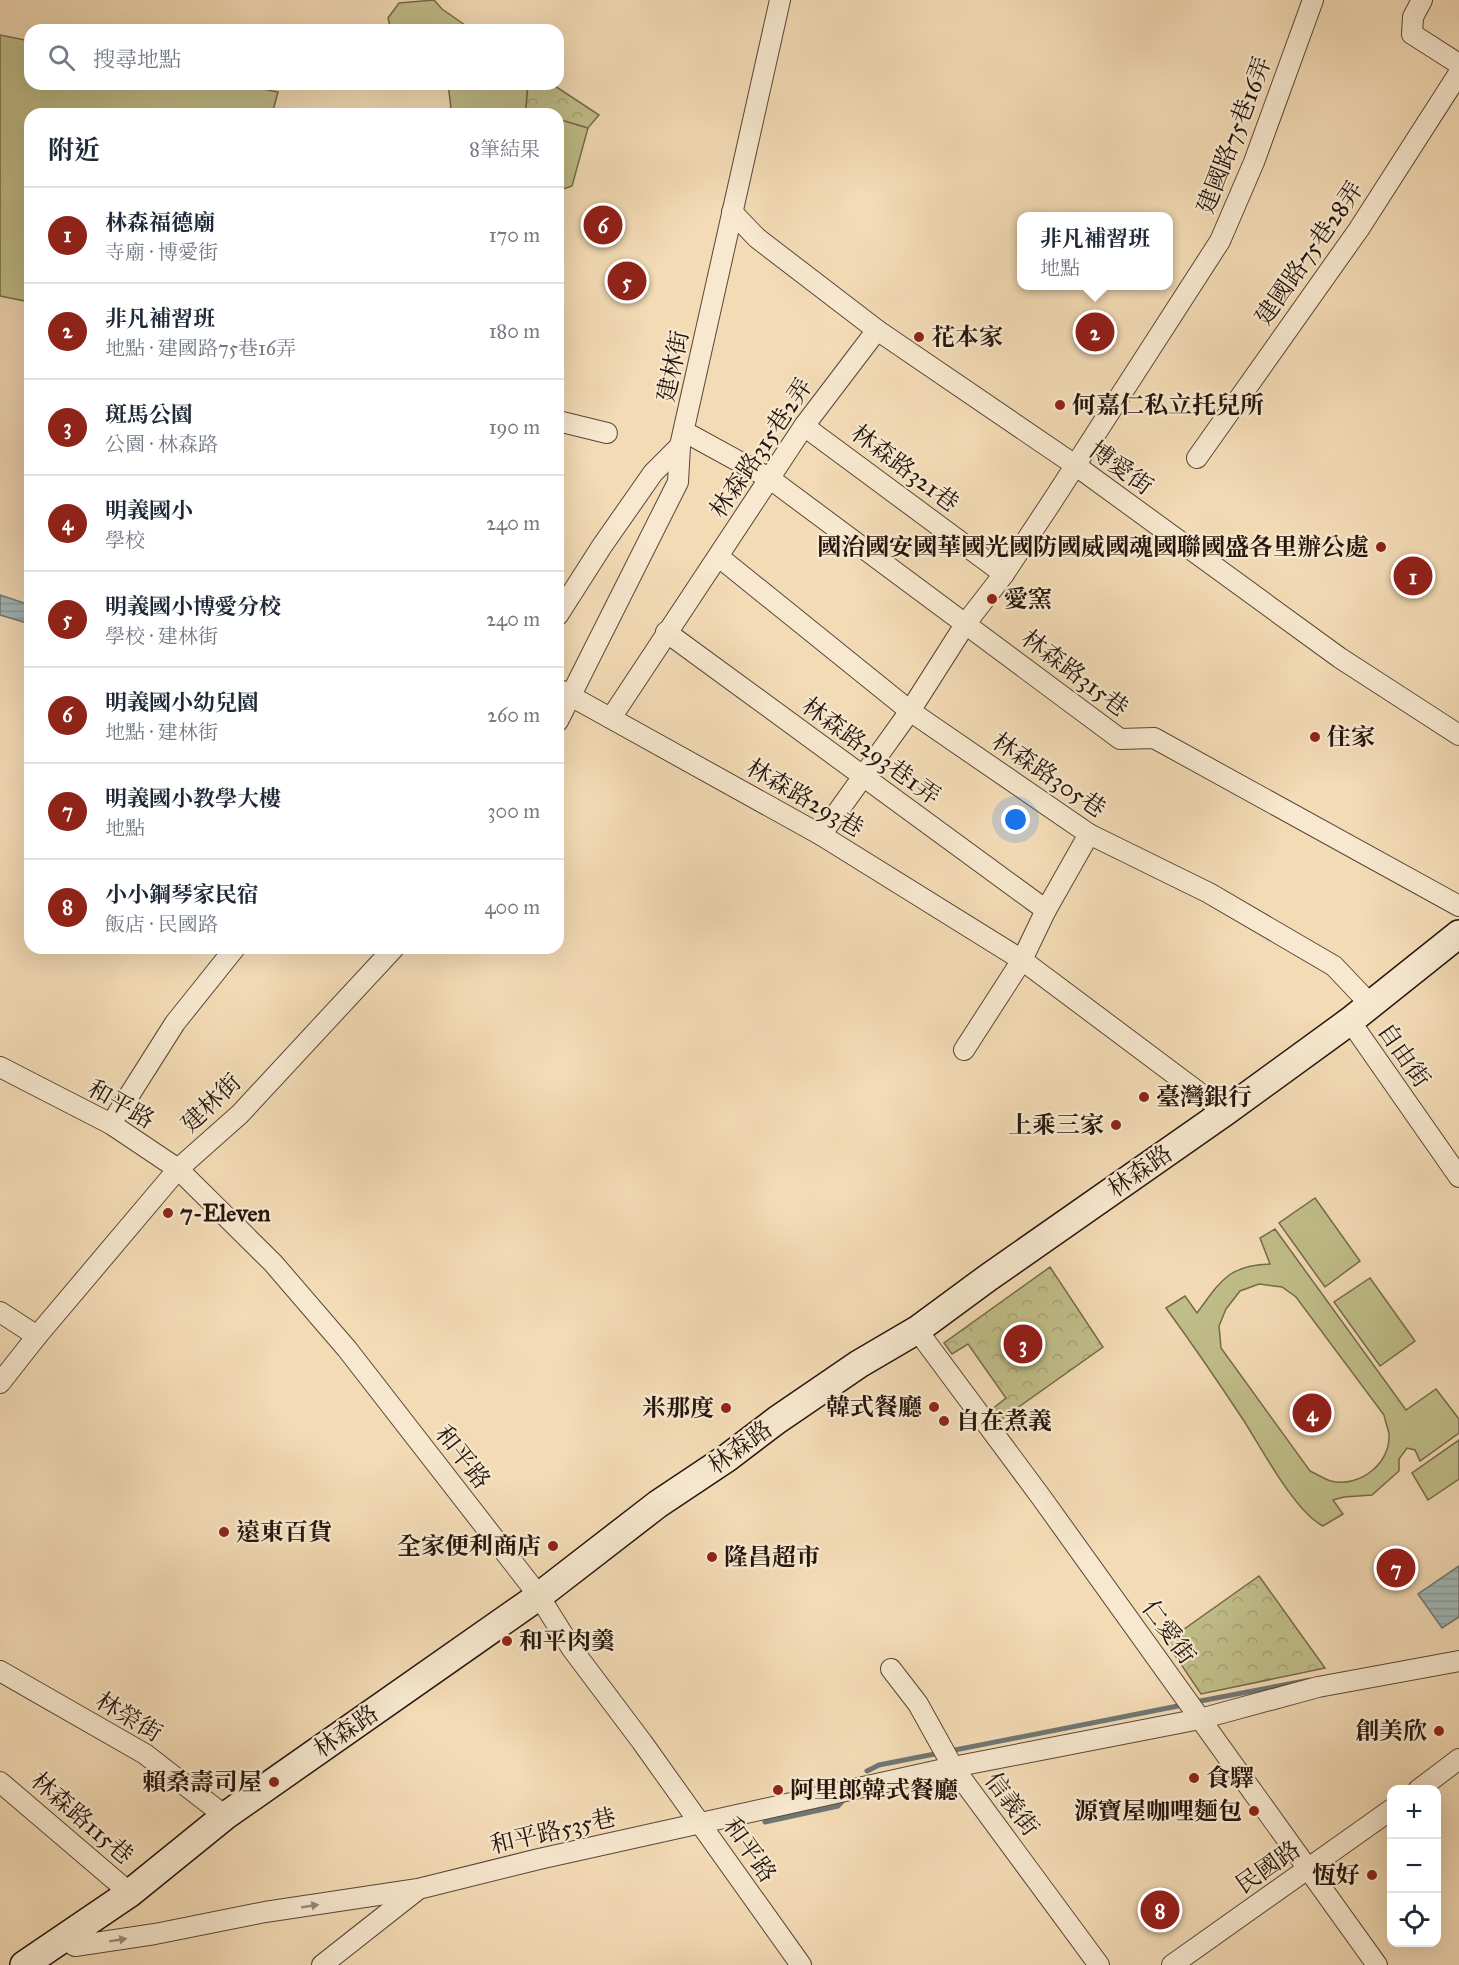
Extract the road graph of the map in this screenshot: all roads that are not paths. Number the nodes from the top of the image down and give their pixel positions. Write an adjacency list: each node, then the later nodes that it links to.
1 (780, 0): 6 (street, 建林街)
2 (1313, 0): 13 (street, 建國路75巷16弄)
3 (1422, 0): 4 (street)
4 (1459, 64)
5 (1459, 73): 12 (street, 建國路75巷28弄)
6 (732, 212): 7 (street, 博愛街); 11 (street, 建林街)
7 (877, 330): 9 (street, 林森路315巷2弄); 13 (street, 博愛街)
8 (564, 422): 10 (street)
9 (804, 426): 14 (street, 林森路315巷2弄); 16 (street, 林森路321巷)
10 (607, 433)
11 (682, 439): 14 (street, 林森路315巷); 17 (street); 20 (street, 建林街)
12 (1197, 458)
13 (1075, 465): 16 (street); 23 (street, 博愛街)
14 (769, 478): 15 (street, 林森路315巷2弄); 18 (street, 林森路315巷)
15 (719, 558): 19 (street, 林森路315巷2弄); 21 (street, 林森路305巷)
16 (1004, 574): 18 (street)
17 (564, 606)
18 (966, 623): 21 (street); 27 (street, 林森路315巷)
19 (666, 632): 22 (street, 林森路315巷2弄); 24 (street, 林森路293巷1弄)
20 (565, 692): 22 (street, 林森路293巷)
21 (910, 711): 24 (street); 25 (street, 林森路305巷)
22 (611, 718): 26 (street, 林森路293巷)
23 (1459, 735)
24 (863, 778): 26 (street); 28 (street, 林森路293巷1弄)
25 (1089, 834): 28 (street); 33 (street, 林森路305巷)
26 (821, 836): 32 (street, 林森路293巷)
27 (1459, 906)
28 (1046, 910): 32 (street)
29 (1459, 934): 33 (street, 林森路)
30 (230, 954): 38 (street)
31 (388, 954): 39 (street, 建林街)
32 (1022, 960): 35 (street); 37 (street, 林森路293巷)
33 (1370, 1004): 34 (street, 林森路)
34 (1350, 1021): 37 (street, 林森路); 40 (street, 自由街)
35 (964, 1050)
36 (0, 1067): 38 (street, 和平路)
37 (1225, 1112): 42 (street, 林森路)
38 (111, 1125): 39 (street, 和平路)
39 (178, 1169): 43 (street, 建林街); 45 (street, 和平路)
40 (1459, 1177)
41 (0, 1312): 43 (street)
42 (917, 1330): 45 (street, 林森路); 49 (street, 仁愛街)
43 (37, 1336): 44 (street, 建林街)
44 (0, 1383)
45 (539, 1596): 55 (street, 林森路); 56 (street, 和平路)
46 (1459, 1661): 49 (street, 和平路535巷)
47 (891, 1669): 50 (street, 信義街)
48 (0, 1671): 55 (street, 林榮街)
49 (1193, 1709): 50 (street, 和平路535巷); 57 (street, 仁愛街)
50 (948, 1756): 56 (street, 和平路535巷); 64 (street, 信義街)
51 (1459, 1760): 53 (street)
52 (0, 1782): 59 (street, 林森路115巷)
53 (1425, 1785)
54 (1387, 1813): 57 (street, 民國路)
55 (225, 1816): 59 (street, 林森路)
56 (700, 1824): 58 (street, 和平路535巷); 63 (street, 和平路)
57 (1309, 1869): 65 (street, 民國路); 66 (street, 仁愛街)
58 (418, 1889): 60 (street, 和平路535巷, one-way to 58); 62 (street)
59 (130, 1893): 60 (street, 林森路)
60 (63, 1938): 61 (street, 林森路)
61 (24, 1965)
62 (322, 1965)
63 (801, 1965)
64 (1099, 1965)
65 (1172, 1965)
66 (1377, 1965)

